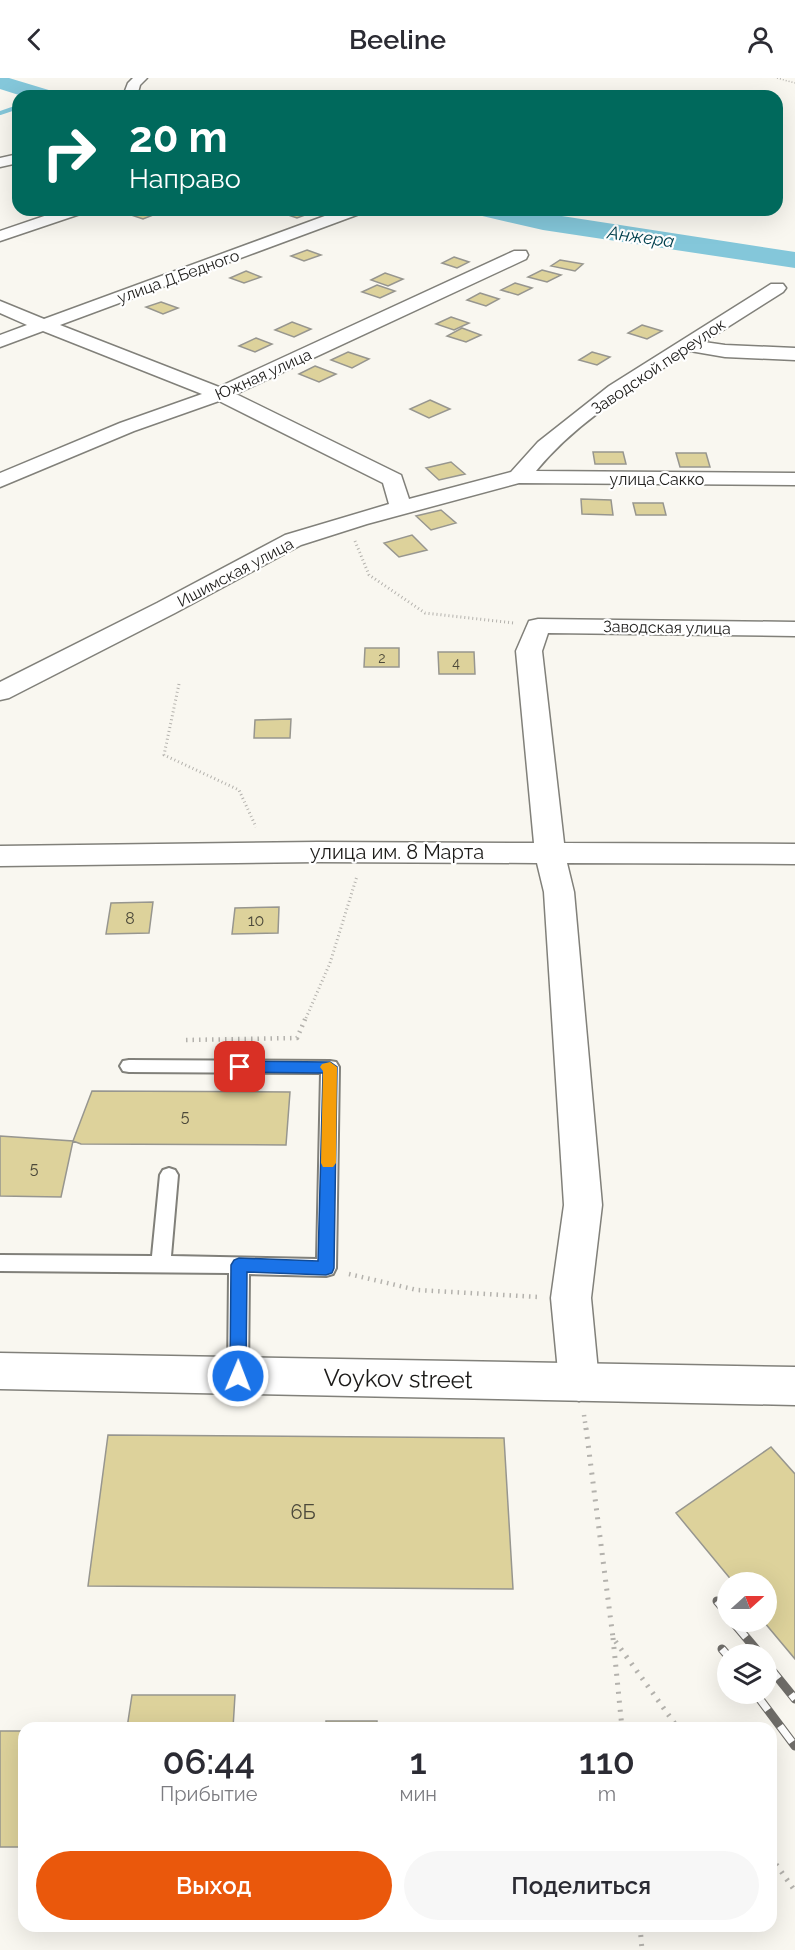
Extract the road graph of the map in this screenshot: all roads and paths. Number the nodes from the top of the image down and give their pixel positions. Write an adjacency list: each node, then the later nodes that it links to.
1 (141, 78): 4 (street)
2 (777, 78): 3 (path)
3 (795, 83)
4 (132, 90)
5 (59, 216): 7 (street)
6 (340, 216): 11 (street, улица Д.Бедного)
7 (0, 236)
8 (520, 255): 15 (street, Южная улица)
9 (777, 288): 13 (street, Заводской переулок)
10 (0, 306): 11 (street)
11 (43, 325): 12 (street, улица Д.Бедного); 15 (street)
12 (0, 341)
13 (687, 345): 14 (street); 16 (street, Заводской переулок)
14 (795, 354)
15 (220, 394): 18 (street, Южная улица); 19 (street)
16 (519, 477): 17 (street, улица Сакко); 19 (street, Ишимская улица)
17 (795, 479)
18 (0, 481)
19 (401, 508): 20 (street, Ишимская улица)
20 (359, 519): 21 (path); 24 (street, Ишимская улица)
21 (538, 626): 22 (street, Заводская улица); 27 (street)
22 (795, 629)
23 (179, 684): 25 (path)
24 (0, 692)
25 (268, 852): 26 (street, улица им. 8 Марта); 29 (street, улица им. 8 Марта)
26 (365, 852): 27 (street, улица им. 8 Марта); 30 (path)
27 (550, 854): 28 (street, улица им. 8 Марта); 37 (street)
28 (795, 855)
29 (0, 856)
30 (186, 1041)
31 (129, 1066): 36 (lane)
32 (169, 1174): 34 (lane)
33 (0, 1263): 34 (lane)
34 (161, 1265): 35 (lane)
35 (239, 1265): 36 (lane); 39 (lane)
36 (326, 1268): 37 (path)
37 (571, 1298): 40 (street)
38 (0, 1371): 39 (street, Voykov street)
39 (238, 1376): 40 (street, Voykov street)
40 (579, 1382): 41 (street, Voykov street); 42 (path)
41 (795, 1386)
42 (613, 1638): 43 (path); 44 (path)
43 (621, 1722)
44 (674, 1722)
45 (777, 1865): 46 (path)
46 (795, 1890)
47 (640, 1932): 48 (path)
48 (642, 1950)

